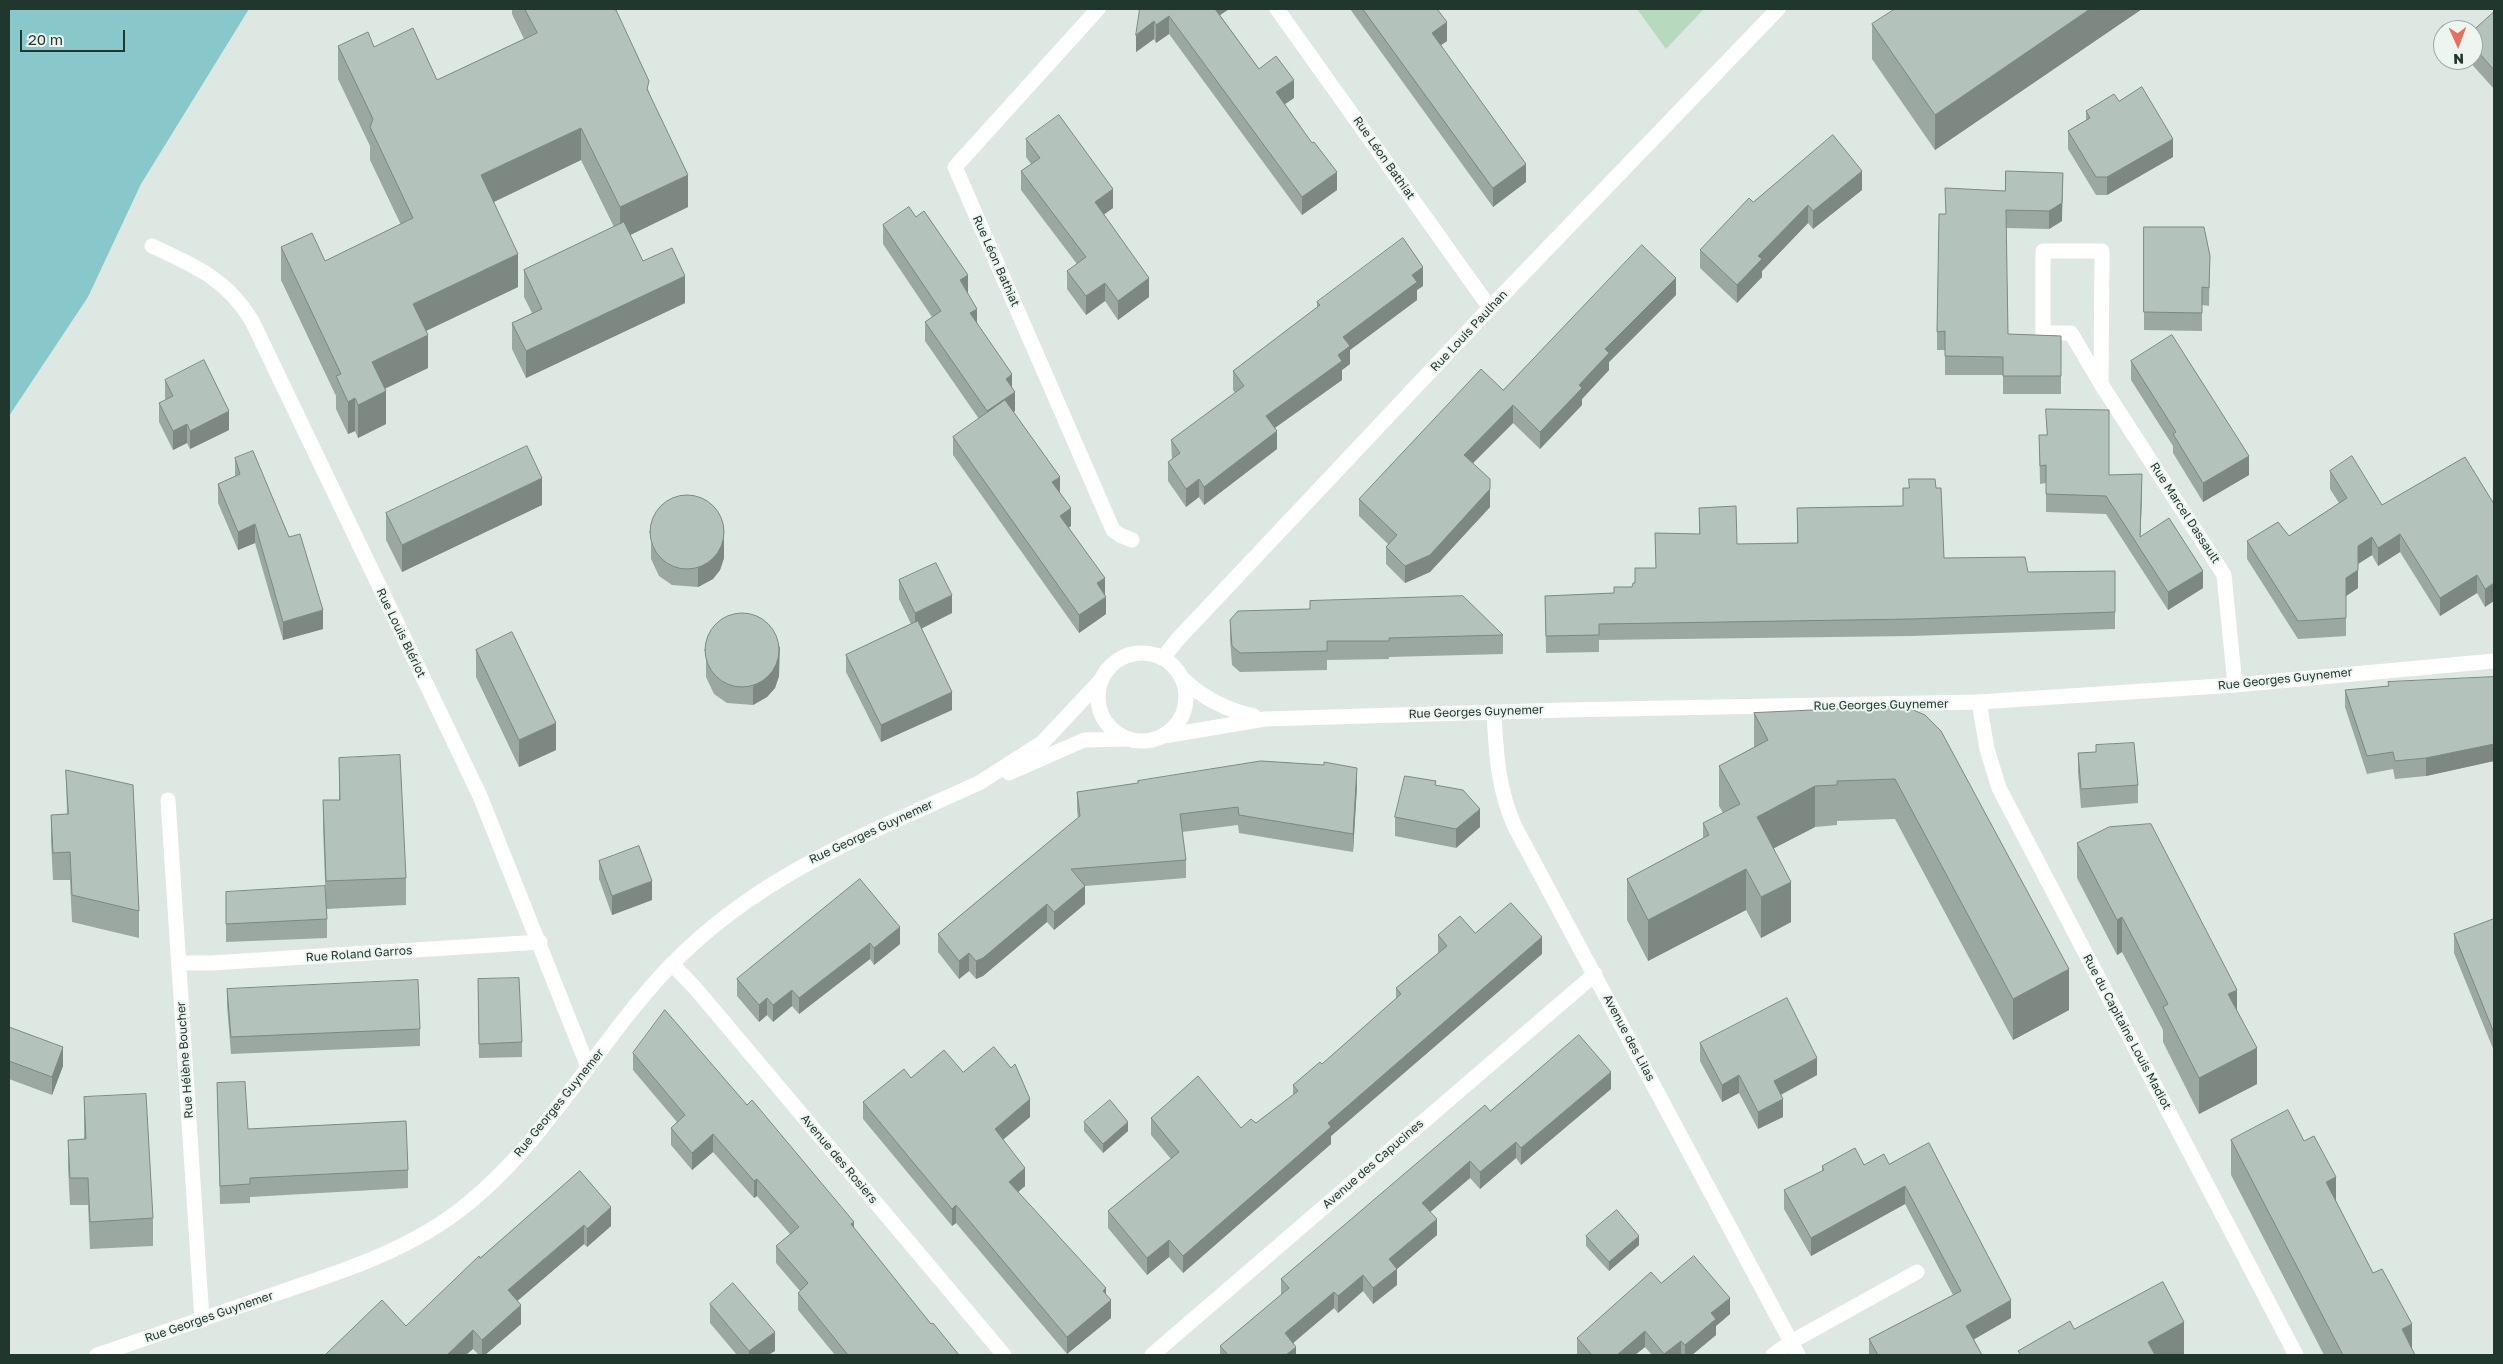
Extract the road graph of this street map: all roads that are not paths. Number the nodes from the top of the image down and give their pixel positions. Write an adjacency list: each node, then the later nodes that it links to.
1 (1098, 9): 7 (street, Rue Léon Bathiat)
2 (1277, 9): 5 (street, Rue Léon Bathiat)
3 (1778, 9): 5 (street, Rue Louis Paulhan)
4 (152, 246): 20 (street, Rue Louis Blériot)
5 (1490, 308): 8 (street, Rue Louis Paulhan)
6 (2101, 384): 6 (street, Rue Marcel Dassault); 12 (street, Rue Marcel Dassault)
7 (1132, 540)
8 (1163, 658): 10 (street); 11 (street)
9 (2494, 661): 12 (street, Rue Georges Guynemer)
10 (1102, 679): 17 (street); 18 (street, Rue Georges Guynemer)
11 (1183, 679): 15 (street, Rue Georges Guynemer); 16 (street)
12 (2235, 684): 13 (street, Rue Georges Guynemer)
13 (1979, 702): 14 (street, Rue Georges Guynemer); 32 (street, Rue du Capitaine Louis Madiot)
14 (1494, 712): 15 (street, Rue Georges Guynemer); 23 (street, Avenue des Lilas)
15 (1266, 719): 16 (street, Rue Georges Guynemer)
16 (1164, 736): 17 (street)
17 (1128, 739): 18 (street, Rue Georges Guynemer)
18 (979, 783): 22 (street, Rue Georges Guynemer)
19 (168, 800): 21 (street, Rue Hélène Boucher)
20 (540, 942): 21 (street, Rue Roland Garros); 24 (street, Rue Louis Blériot)
21 (179, 963): 26 (street, Rue Hélène Boucher)
22 (672, 964): 24 (street, Rue Georges Guynemer); 29 (street, Avenue des Rosiers)
23 (1595, 974): 27 (street, Avenue des Lilas); 30 (street, Avenue des Capucines)
24 (588, 1067): 26 (street, Rue Georges Guynemer)
25 (1918, 1272): 27 (street)
26 (202, 1320): 28 (street, Rue Georges Guynemer)
27 (1795, 1349): 31 (street)
28 (97, 1355)
29 (1004, 1355)
30 (1152, 1355)
31 (1773, 1355)
32 (2296, 1355)

